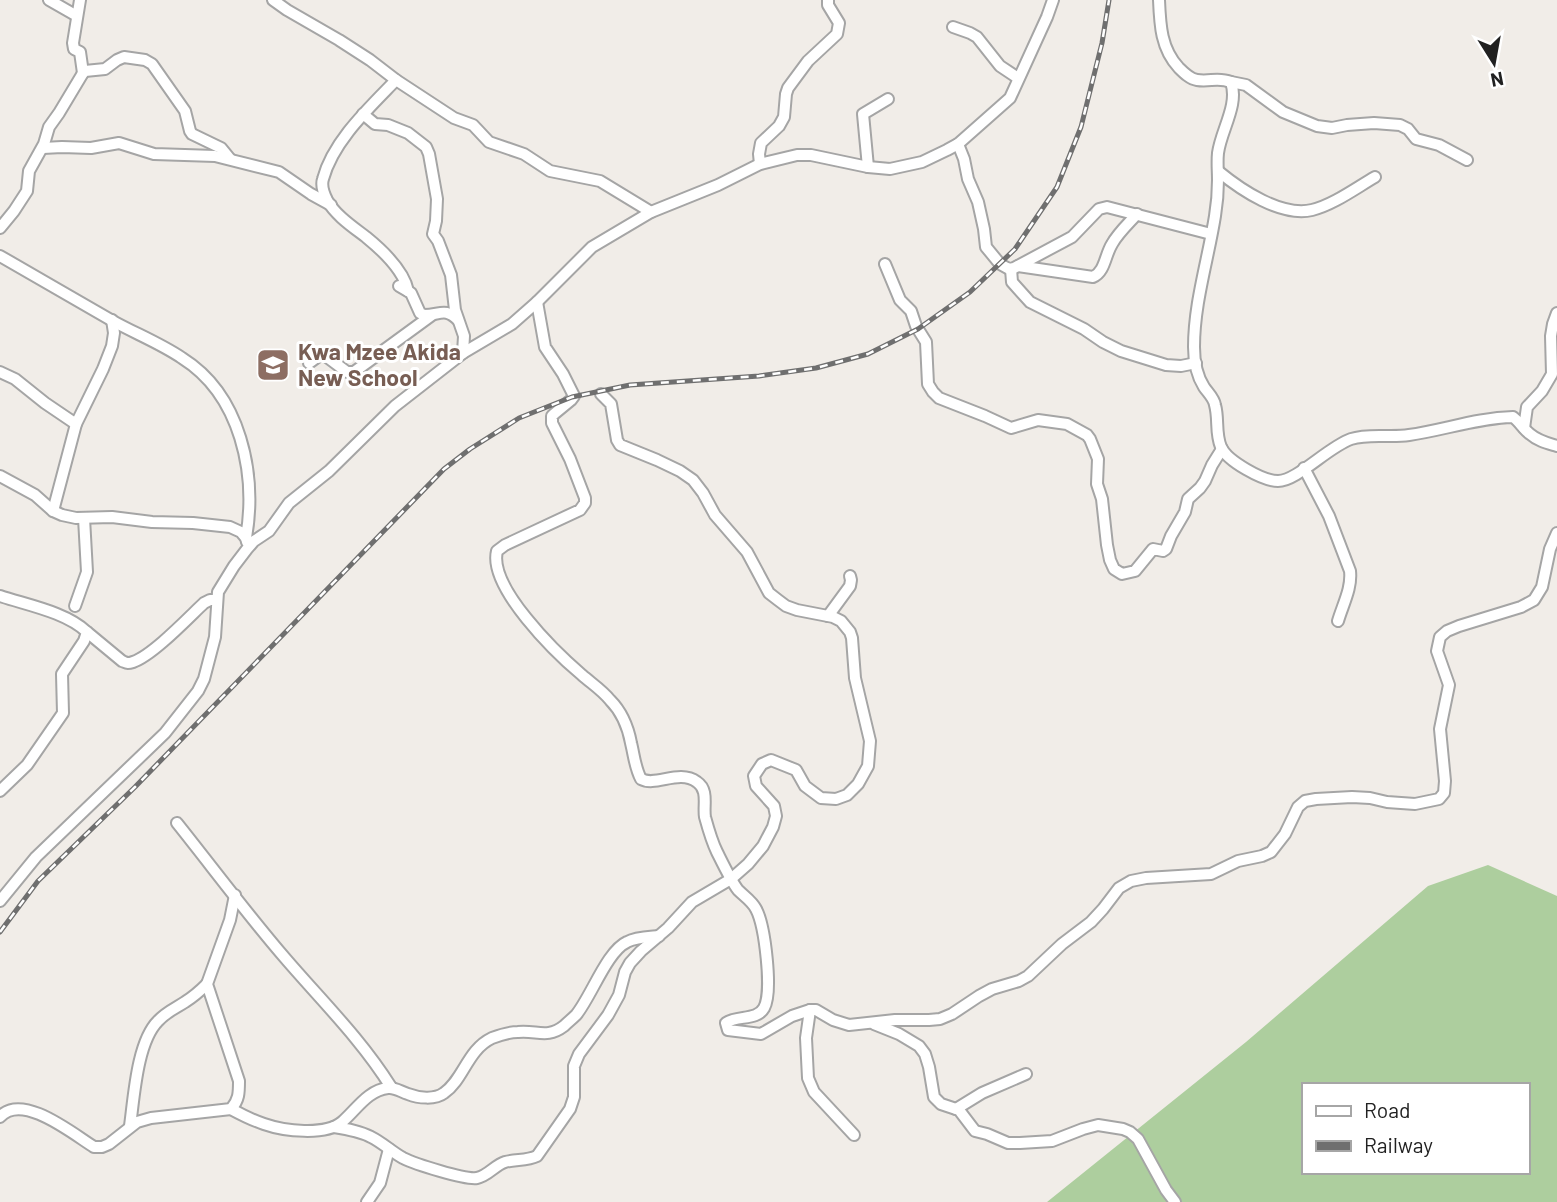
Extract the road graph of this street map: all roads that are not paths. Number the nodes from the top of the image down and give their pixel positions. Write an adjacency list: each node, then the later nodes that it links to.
1 (49, 0): 7 (street)
2 (80, 0): 7 (street)
3 (273, 0): 11 (street)
4 (828, 0): 19 (street)
5 (1053, 0): 10 (street)
6 (1159, 0): 12 (street)
7 (77, 16): 9 (street)
8 (953, 27): 10 (street)
9 (83, 73): 16 (street); 17 (street)
10 (1018, 78): 15 (street)
11 (396, 80): 14 (street); 24 (street)
12 (1231, 82): 18 (street); 21 (street)
13 (888, 99): 20 (street)
14 (363, 114): 23 (street); 35 (street)
15 (958, 144): 20 (street); 30 (street)
16 (43, 148): 17 (street); 26 (street)
17 (230, 159): 23 (street)
18 (1467, 160)
19 (760, 164): 20 (street); 24 (street)
20 (868, 167)
21 (1218, 171): 22 (street); 27 (street)
22 (1375, 177)
23 (331, 205): 33 (street)
24 (651, 212): 31 (street)
25 (1137, 214): 27 (street); 30 (street); 30 (street)
26 (0, 228)
27 (1211, 234): 38 (street)
28 (0, 256): 34 (street)
29 (886, 264): 44 (street)
30 (1015, 268): 38 (street)
31 (537, 302): 36 (street); 60 (street)
32 (1557, 313): 42 (street)
33 (432, 315): 35 (street); 37 (street)
34 (112, 320): 41 (street); 50 (street)
35 (458, 320): 36 (street)
36 (463, 353): 50 (street)
37 (309, 363)
38 (1196, 363): 44 (street)
39 (0, 372): 41 (street)
40 (601, 394): 55 (street)
41 (76, 424): 47 (street)
42 (1524, 428): 43 (street); 45 (street)
43 (1557, 446)
44 (1222, 449): 45 (street)
45 (1304, 468): 56 (street)
46 (0, 476): 47 (street)
47 (54, 511): 48 (street)
48 (84, 518): 50 (street); 54 (street)
49 (1557, 533): 66 (street)
50 (247, 544): 53 (street)
51 (850, 576): 55 (street)
52 (0, 596): 57 (street)
53 (217, 600): 57 (street); 62 (street)
54 (75, 606)
55 (828, 616): 60 (street)
56 (1338, 621)
57 (87, 632): 58 (street)
58 (0, 791)
59 (177, 823): 61 (street)
60 (731, 878): 63 (street); 65 (street)
61 (235, 895): 64 (street); 68 (street)
62 (0, 901)
63 (659, 936): 68 (street); 75 (street)
64 (207, 984): 69 (street); 72 (street)
65 (810, 1010): 66 (street); 74 (street)
66 (872, 1023): 70 (street)
67 (1026, 1074): 70 (street)
68 (391, 1087): 73 (street)
69 (231, 1109): 72 (street); 73 (street)
70 (956, 1109): 77 (street)
71 (0, 1117): 72 (street)
72 (130, 1126)
73 (334, 1127): 75 (street)
74 (854, 1135)
75 (389, 1149): 76 (street)
76 (367, 1202)
77 (1175, 1202)

